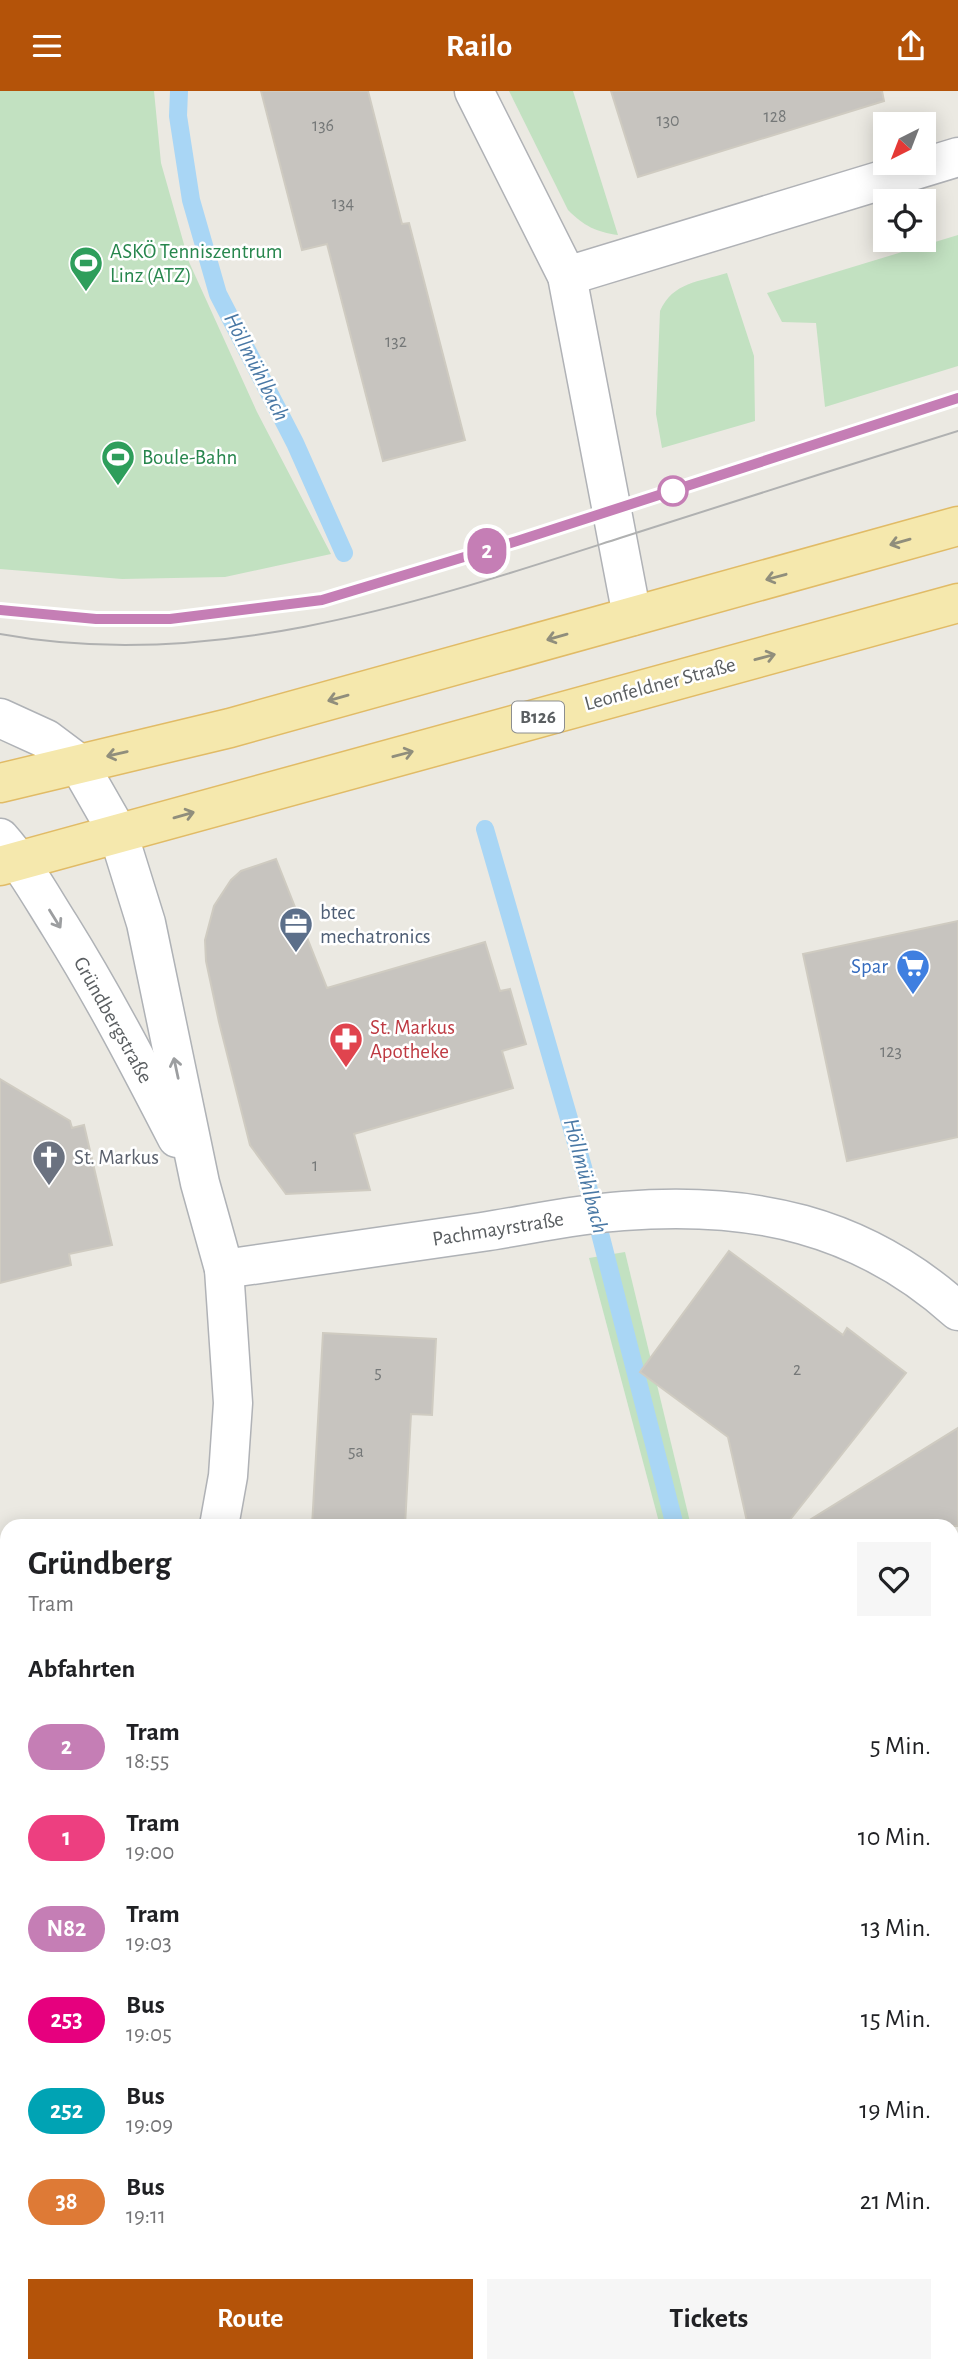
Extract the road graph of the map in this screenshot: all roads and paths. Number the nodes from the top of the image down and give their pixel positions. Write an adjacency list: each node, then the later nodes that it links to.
1 (474, 91): 3 (street)
2 (958, 157): 3 (street)
3 (566, 276): 6 (street)
4 (958, 526): 6 (main road, one-way to 6)
5 (958, 603): 10 (main road, Leonfeldner Straße / B126, one-way to 5)
6 (632, 616): 8 (main road, one-way to 8)
7 (0, 718): 8 (street)
8 (78, 763): 9 (main road); 10 (street)
9 (0, 783)
10 (118, 833): 11 (main road, Leonfeldner Straße / B126); 12 (street, Gründbergstraße, one-way to 10)
11 (7, 855): 12 (street, Gründbergstraße, one-way to 12)
12 (200, 1183): 13 (street, Gründbergstraße)
13 (224, 1269): 14 (street, Pachmayrstraße); 15 (street, Gründbergstraße)
14 (958, 1311)
15 (220, 1519)

